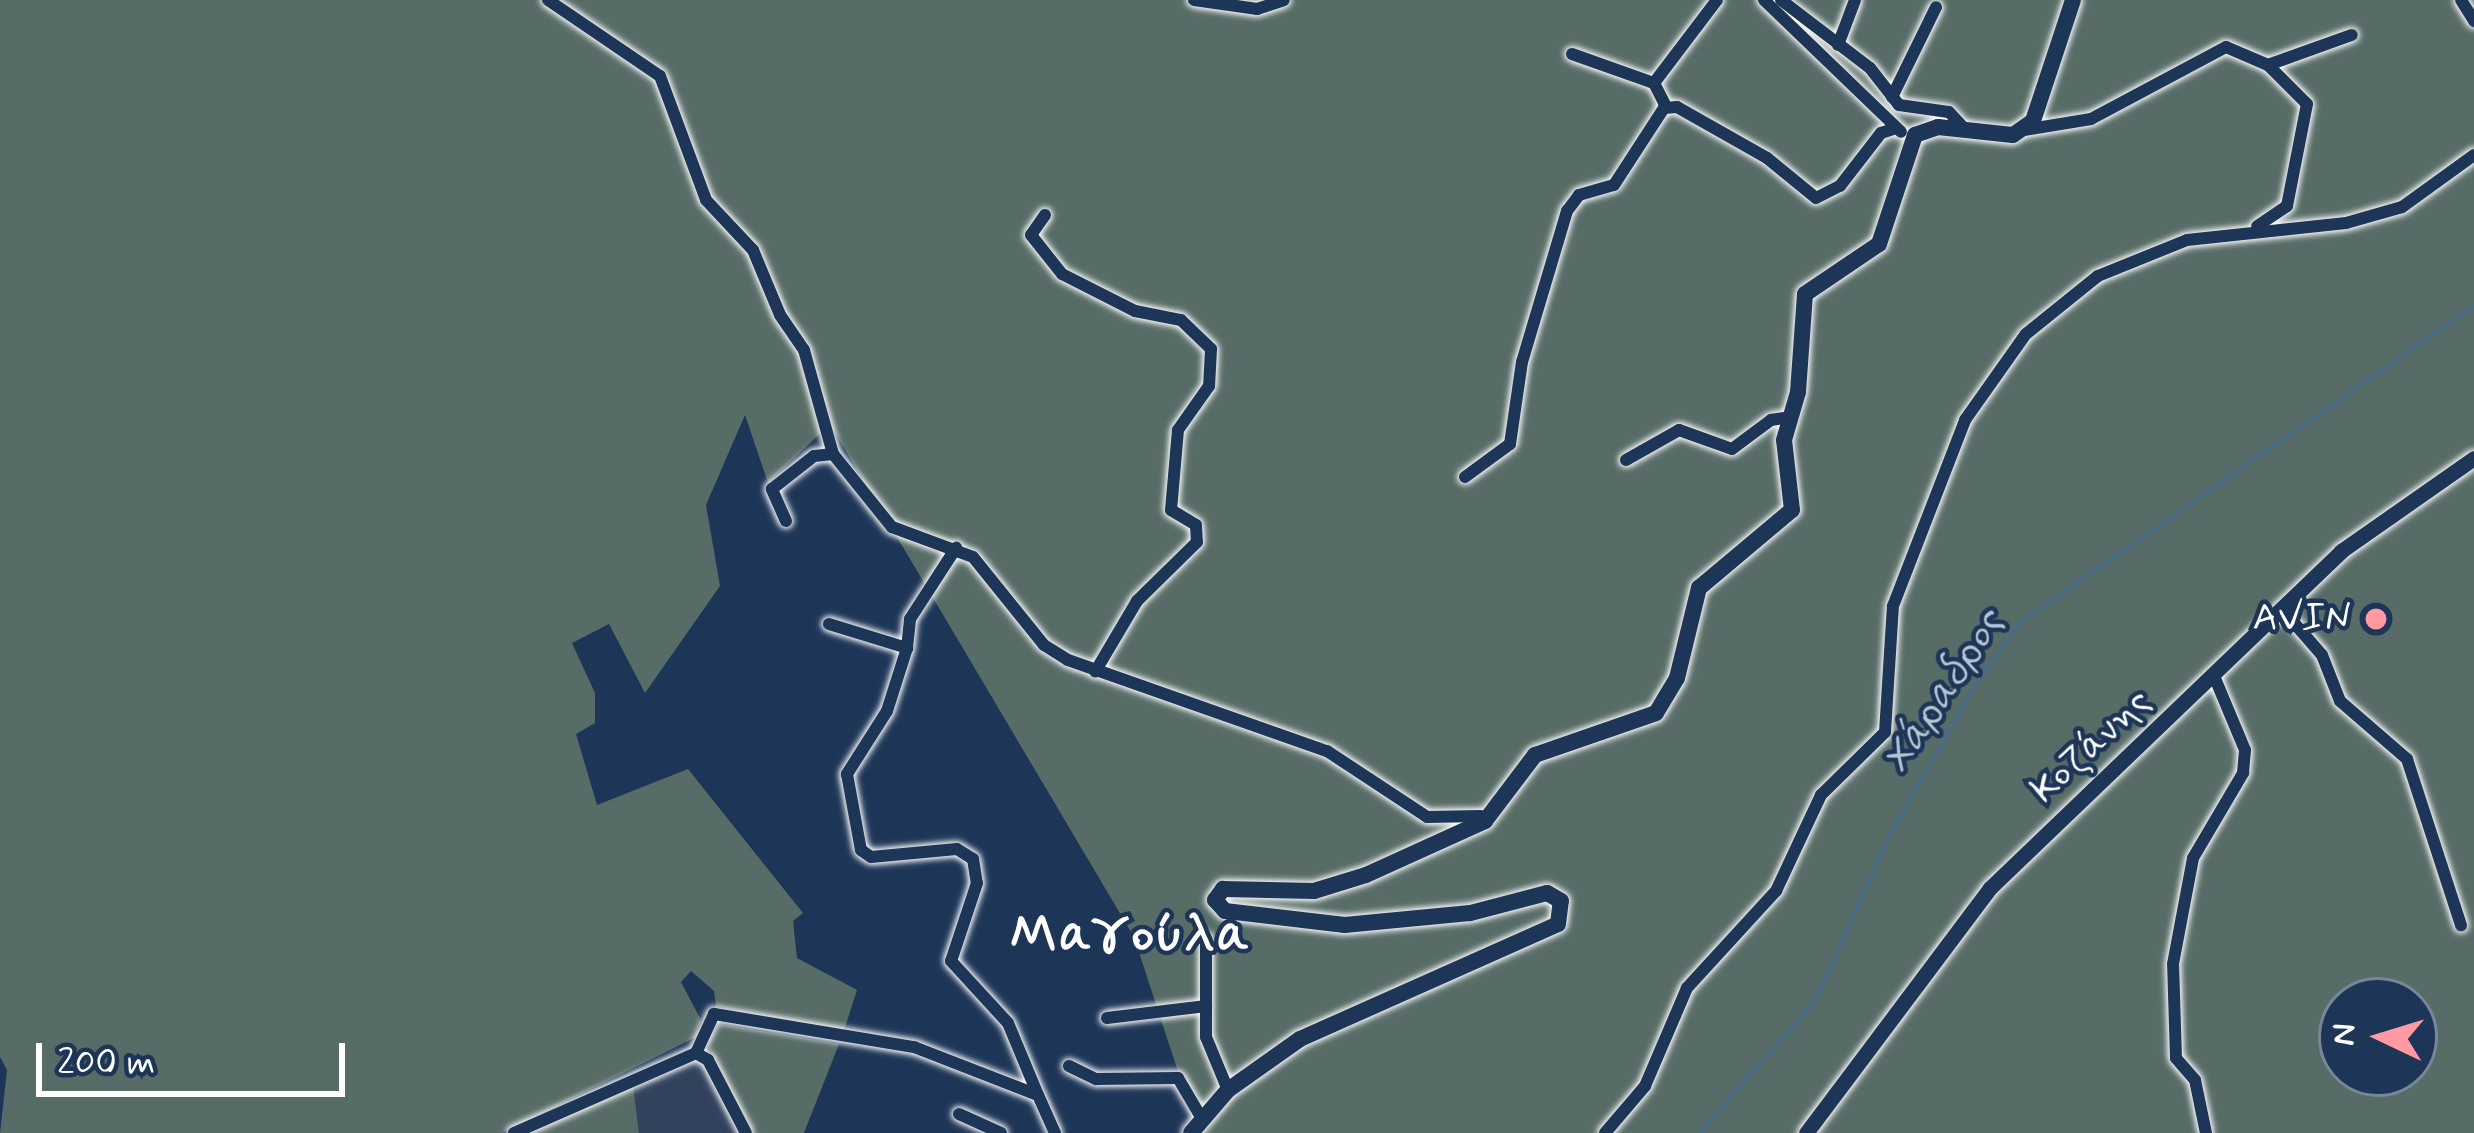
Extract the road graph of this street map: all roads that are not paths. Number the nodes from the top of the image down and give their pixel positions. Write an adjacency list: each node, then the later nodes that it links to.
1 (548, 0): 26 (street)
2 (1194, 0): 3 (street)
3 (1284, 0)
4 (1717, 0): 16 (street)
5 (1764, 0): 21 (street)
6 (1781, 0): 13 (street)
7 (1855, 0): 13 (street)
8 (2073, 0): 20 (main road)
9 (2462, 0): 11 (street)
10 (1936, 7): 17 (street)
11 (2474, 21)
12 (2351, 35): 15 (street)
13 (1838, 44): 17 (street)
14 (1572, 55): 16 (street)
15 (2268, 65): 20 (street); 24 (street)
16 (1654, 83): 18 (street)
17 (1892, 97): 19 (street)
18 (1666, 107): 21 (street); 29 (street)
19 (1964, 129): 20 (main road); 21 (main road)
20 (2023, 130)
21 (1904, 134): 25 (main road)
22 (2474, 155): 24 (street)
23 (1045, 215): 35 (street)
24 (2242, 232): 52 (street)
25 (1791, 417): 28 (street); 37 (main road)
26 (833, 454): 30 (street); 31 (street)
27 (2474, 458): 32 (street, Κοζάνης)
28 (1626, 460)
29 (1465, 477)
30 (787, 521)
31 (956, 548): 34 (street); 35 (street)
32 (2281, 608): 36 (street, Κοζάνης); 38 (street)
33 (829, 624): 34 (street)
34 (907, 648): 45 (street)
35 (1096, 672): 37 (street)
36 (2214, 676): 53 (street, Κοζάνης); 54 (street)
37 (1493, 812): 44 (main road)
38 (2461, 925)
39 (1206, 940): 40 (street)
40 (1207, 1006): 41 (street); 44 (street)
41 (1107, 1018)
42 (696, 1053): 45 (street); 48 (street); 49 (street)
43 (1069, 1066): 47 (street)
44 (1228, 1090): 47 (main road)
45 (1038, 1095): 51 (street)
46 (958, 1114): 50 (street)
47 (1196, 1125)
48 (514, 1133)
49 (746, 1133)
50 (1001, 1133)
51 (1054, 1133)
52 (1605, 1133)
53 (1806, 1133)
54 (2206, 1133)

